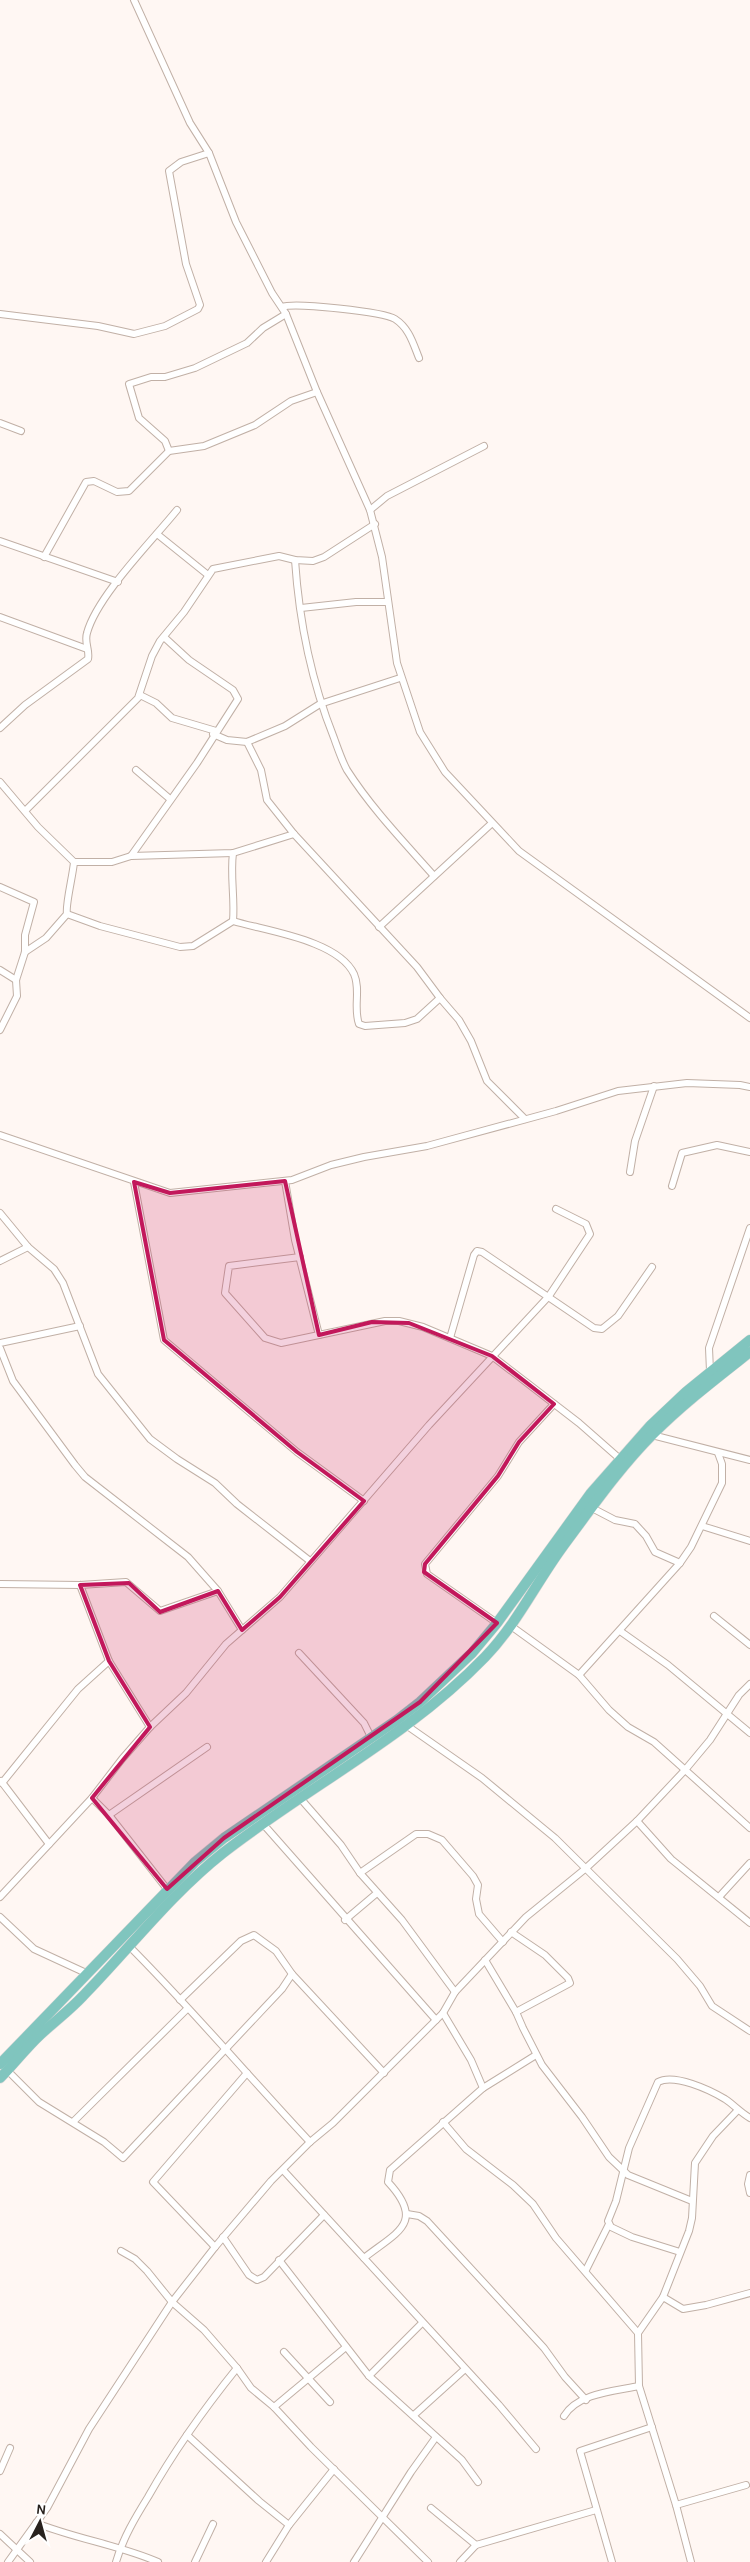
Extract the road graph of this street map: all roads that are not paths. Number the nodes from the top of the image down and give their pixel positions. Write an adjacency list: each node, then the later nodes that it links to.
1 (134, 0): 2 (street)
2 (209, 153): 3 (street); 4 (street)
3 (282, 307): 5 (street); 6 (street)
4 (0, 314)
5 (286, 314): 7 (street); 11 (street)
6 (419, 358)
7 (317, 392): 11 (street); 13 (street)
8 (0, 423): 9 (street)
9 (21, 431)
10 (484, 446): 13 (street)
11 (169, 452): 17 (street)
12 (178, 510): 15 (street)
13 (370, 510): 14 (street)
14 (375, 524): 18 (street); 21 (street)
15 (157, 534): 19 (street); 20 (street)
16 (0, 541): 17 (street)
17 (44, 557): 20 (street)
18 (295, 560): 19 (street); 22 (street)
19 (208, 574): 24 (street)
20 (118, 582): 25 (street)
21 (388, 602): 22 (street); 26 (street)
22 (301, 608): 28 (street)
23 (0, 617): 25 (street)
24 (164, 637): 27 (street); 30 (street)
25 (87, 649): 29 (street)
26 (400, 678): 28 (street); 36 (street)
27 (140, 695): 30 (street); 35 (street)
28 (320, 704): 31 (street); 41 (street)
29 (0, 728)
30 (214, 732): 31 (street); 34 (street)
31 (247, 742): 37 (street)
32 (136, 770): 34 (street)
33 (0, 782): 35 (street)
34 (170, 799): 39 (street)
35 (26, 810): 40 (street)
36 (491, 824): 41 (street); 50 (street)
37 (294, 834): 38 (street); 45 (street)
38 (233, 853): 39 (street); 44 (street)
39 (130, 856): 40 (street)
40 (74, 862): 43 (street)
41 (434, 876): 45 (street)
42 (0, 887): 46 (street)
43 (67, 914): 44 (street); 46 (street)
44 (234, 921): 49 (street)
45 (379, 927): 49 (street)
46 (25, 952): 48 (street)
47 (0, 970): 48 (street)
48 (16, 980): 51 (street)
49 (440, 998): 54 (street)
50 (750, 1018)
51 (0, 1030)
52 (654, 1086): 53 (street); 54 (street); 57 (street)
53 (750, 1087)
54 (525, 1119): 58 (street)
55 (0, 1135): 59 (street)
56 (750, 1152): 60 (street)
57 (630, 1172)
58 (285, 1181): 59 (street); 65 (street)
59 (134, 1182): 83 (street)
60 (672, 1186)
61 (556, 1209): 68 (street)
62 (0, 1213): 64 (street)
63 (749, 1233): 77 (street)
64 (28, 1246): 66 (street); 69 (street)
65 (300, 1257): 70 (street); 70 (street)
66 (0, 1261)
67 (652, 1268): 68 (street)
68 (549, 1296): 71 (street); 76 (street)
69 (80, 1326): 73 (street); 87 (street)
70 (319, 1335): 71 (street)
71 (450, 1338): 76 (street)
72 (750, 1340): 77 (main road)
73 (0, 1343)
74 (0, 1348): 91 (street)
75 (750, 1352): 79 (main road)
76 (492, 1356): 78 (street); 83 (street)
77 (710, 1371): 81 (main road)
78 (554, 1404): 81 (street); 93 (street)
79 (652, 1435): 80 (street); 84 (main road)
80 (718, 1453): 82 (street); 85 (street)
81 (620, 1459): 93 (main road)
82 (750, 1460)
83 (364, 1501): 87 (street)
84 (592, 1508): 88 (street); 94 (main road)
85 (702, 1526): 86 (street); 88 (street)
86 (750, 1540)
87 (310, 1561): 95 (street)
88 (680, 1563): 96 (street)
89 (0, 1584): 90 (street)
90 (80, 1585): 91 (street); 99 (street)
91 (218, 1591): 95 (street)
92 (714, 1616): 97 (street)
93 (497, 1624): 106 (main road)
94 (511, 1626): 100 (street); 103 (main road)
95 (242, 1630): 104 (street)
96 (620, 1631): 100 (street); 102 (street)
97 (750, 1645)
98 (299, 1652): 106 (street)
99 (109, 1661): 104 (street); 109 (street)
100 (579, 1675): 108 (street)
101 (750, 1684): 102 (street)
102 (727, 1715): 105 (street); 108 (street)
103 (406, 1725): 111 (main road); 118 (street)
104 (150, 1726): 110 (street)
105 (750, 1733)
106 (371, 1736): 120 (main road)
107 (207, 1747): 112 (street)
108 (686, 1770): 113 (street); 115 (street)
109 (1, 1782): 116 (street)
110 (92, 1798): 112 (street); 116 (street)
111 (300, 1798): 114 (main road); 119 (street)
112 (109, 1815): 120 (street)
113 (637, 1821): 118 (street); 123 (street)
114 (264, 1825): 125 (street); 129 (main road)
115 (750, 1828)
116 (49, 1844): 122 (street)
117 (750, 1863): 123 (street)
118 (585, 1869): 127 (street); 139 (street)
119 (360, 1873): 121 (street); 128 (street)
120 (167, 1889): 131 (main road)
121 (377, 1893): 125 (street); 133 (street)
122 (0, 1897)
123 (719, 1897): 126 (street)
124 (0, 1917): 131 (street)
125 (345, 1920): 138 (street)
126 (750, 1923)
127 (511, 1932): 128 (street); 136 (street)
128 (503, 1942): 130 (street)
129 (129, 1946): 134 (street); 142 (main road)
130 (485, 1960): 133 (street); 136 (street)
131 (86, 1973): 142 (main road)
132 (292, 1974): 134 (street); 140 (street); 144 (street)
133 (455, 1992): 137 (street)
134 (180, 2000): 135 (street)
135 (187, 2008): 140 (street); 148 (street)
136 (516, 2012): 141 (street)
137 (443, 2013): 138 (street); 145 (street)
138 (436, 2020): 144 (street)
139 (750, 2031)
140 (226, 2050): 143 (street); 148 (street)
141 (536, 2055): 145 (street); 152 (street)
142 (2, 2071): 148 (street)
143 (247, 2073): 150 (street); 160 (street)
144 (384, 2073): 150 (street)
145 (483, 2088): 149 (street)
146 (737, 2111): 147 (street); 152 (street); 155 (street)
147 (750, 2118)
148 (73, 2122)
149 (443, 2122): 156 (street); 165 (street)
150 (310, 2142): 151 (street)
151 (283, 2170): 157 (street); 159 (street)
152 (622, 2172): 155 (street); 158 (street)
153 (750, 2175): 154 (street)
154 (750, 2193)
155 (692, 2201): 162 (street)
156 (407, 2214): 163 (street); 178 (street)
157 (324, 2215): 163 (street); 164 (street)
158 (609, 2224): 162 (street); 165 (street)
159 (223, 2237): 160 (street); 164 (street)
160 (215, 2247): 168 (street)
161 (122, 2251): 168 (street)
162 (680, 2252): 167 (street)
163 (364, 2258): 169 (street)
164 (279, 2260): 171 (street)
165 (586, 2270): 170 (street)
166 (750, 2293): 167 (street)
167 (663, 2297): 170 (street)
168 (172, 2302): 173 (street); 196 (street)
169 (422, 2323): 174 (street); 175 (street)
170 (638, 2333): 177 (street)
171 (346, 2347): 175 (street); 176 (street)
172 (284, 2352): 176 (street)
173 (238, 2368): 180 (street); 184 (street)
174 (465, 2369): 181 (street); 187 (street)
175 (369, 2376): 181 (street)
176 (309, 2378): 179 (street); 180 (street)
177 (640, 2386): 178 (street); 183 (street)
178 (586, 2400): 182 (street)
179 (330, 2402)
180 (274, 2407): 188 (street)
181 (414, 2415): 185 (street)
182 (564, 2416)
183 (652, 2427): 192 (street); 194 (street)
184 (187, 2435): 198 (street); 201 (street)
185 (436, 2437): 190 (street); 195 (street)
186 (10, 2448): 189 (street)
187 (536, 2449)
188 (334, 2469): 195 (street); 198 (street)
189 (0, 2471)
190 (478, 2482)
191 (746, 2485): 192 (street)
192 (676, 2505): 213 (street)
193 (431, 2508): 200 (street)
194 (596, 2510): 200 (street); 212 (street)
195 (382, 2518): 209 (street); 210 (street)
196 (36, 2523): 201 (street); 202 (street)
197 (213, 2524): 207 (street)
198 (289, 2525): 208 (street)
199 (0, 2534): 202 (street)
200 (476, 2545): 211 (street)
201 (120, 2548): 205 (street); 206 (street)
202 (18, 2549): 203 (street); 204 (street)
203 (8, 2562)
204 (30, 2562)
205 (116, 2562)
206 (158, 2562)
207 (195, 2562)
208 (266, 2562)
209 (354, 2562)
210 (428, 2562)
211 (460, 2562)
212 (612, 2562)
213 (691, 2562)

